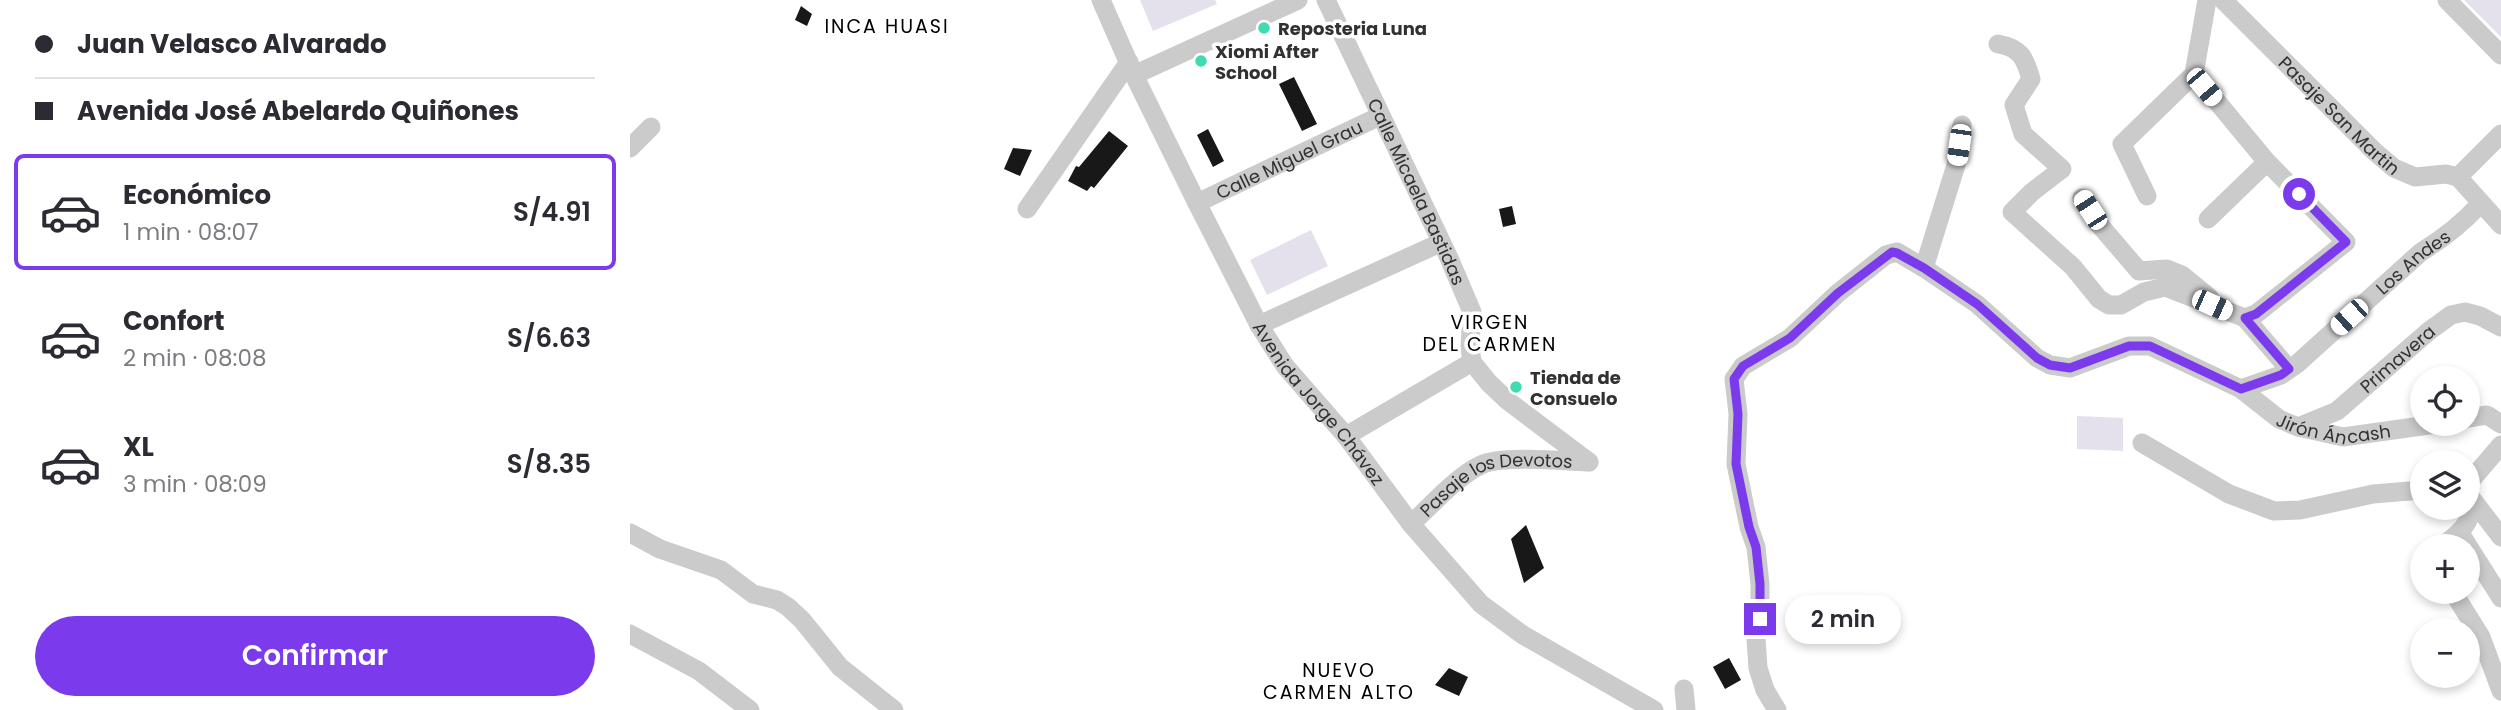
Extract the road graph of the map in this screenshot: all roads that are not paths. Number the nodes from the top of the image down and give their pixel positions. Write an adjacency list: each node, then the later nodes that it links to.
1 (1101, 0): 9 (street, Avenida Jorge Chávez)
2 (1298, 0): 9 (street)
3 (1326, 0): 11 (street, Calle Micaela Bastidas)
4 (2207, 0): 10 (street)
5 (2223, 0): 17 (street, Pasaje San Martin)
6 (2447, 0): 8 (street)
7 (1998, 44): 27 (street)
8 (2501, 55)
9 (1131, 68): 20 (street, Avenida Jorge Chávez); 22 (street)
10 (2194, 74): 16 (street); 18 (street)
11 (1380, 116): 20 (street, Calle Miguel Grau); 25 (street, Calle Micaela Bastidas)
12 (1962, 125): 26 (street)
13 (652, 127): 15 (street)
14 (2501, 134): 17 (street)
15 (630, 148)
16 (2267, 162): 23 (street); 27 (street)
17 (2458, 177): 21 (street)
18 (2147, 196)
19 (2082, 198): 27 (street)
20 (1196, 203): 28 (street, Avenida Jorge Chávez)
21 (2480, 204): 24 (street); 31 (street, Los Andes)
22 (1027, 209)
23 (2208, 219)
24 (2501, 225)
25 (1440, 243): 28 (street); 30 (street, Calle Micaela Bastidas)
26 (1924, 268): 32 (street); 55 (street)
27 (2237, 315): 31 (street)
28 (1259, 325): 35 (street, Avenida Jorge Chávez)
29 (2501, 327): 33 (street, Primavera)
30 (1472, 362): 35 (street); 42 (street, Pasaje los Devotos)
31 (2289, 369): 32 (street, Los Andes)
32 (2241, 389): 33 (street, Jirón Áncash)
33 (2298, 427): 34 (street, Jirón Áncash)
34 (2410, 428)
35 (1346, 436): 42 (street, Avenida Jorge Chávez)
36 (2142, 443): 39 (street)
37 (2501, 445): 38 (street)
38 (2480, 474)
39 (2410, 491)
40 (2480, 504): 45 (street)
41 (2468, 520): 44 (street)
42 (1411, 524): 53 (street, Avenida Jorge Chávez)
43 (630, 533): 52 (street)
44 (2460, 533): 46 (street)
45 (2501, 537)
46 (2501, 598)
47 (2460, 604): 50 (street)
48 (630, 634): 51 (street)
49 (1684, 689): 54 (street)
50 (2501, 691)
51 (750, 710)
52 (894, 710)
53 (1654, 710)
54 (1686, 710)
55 (1777, 710)

